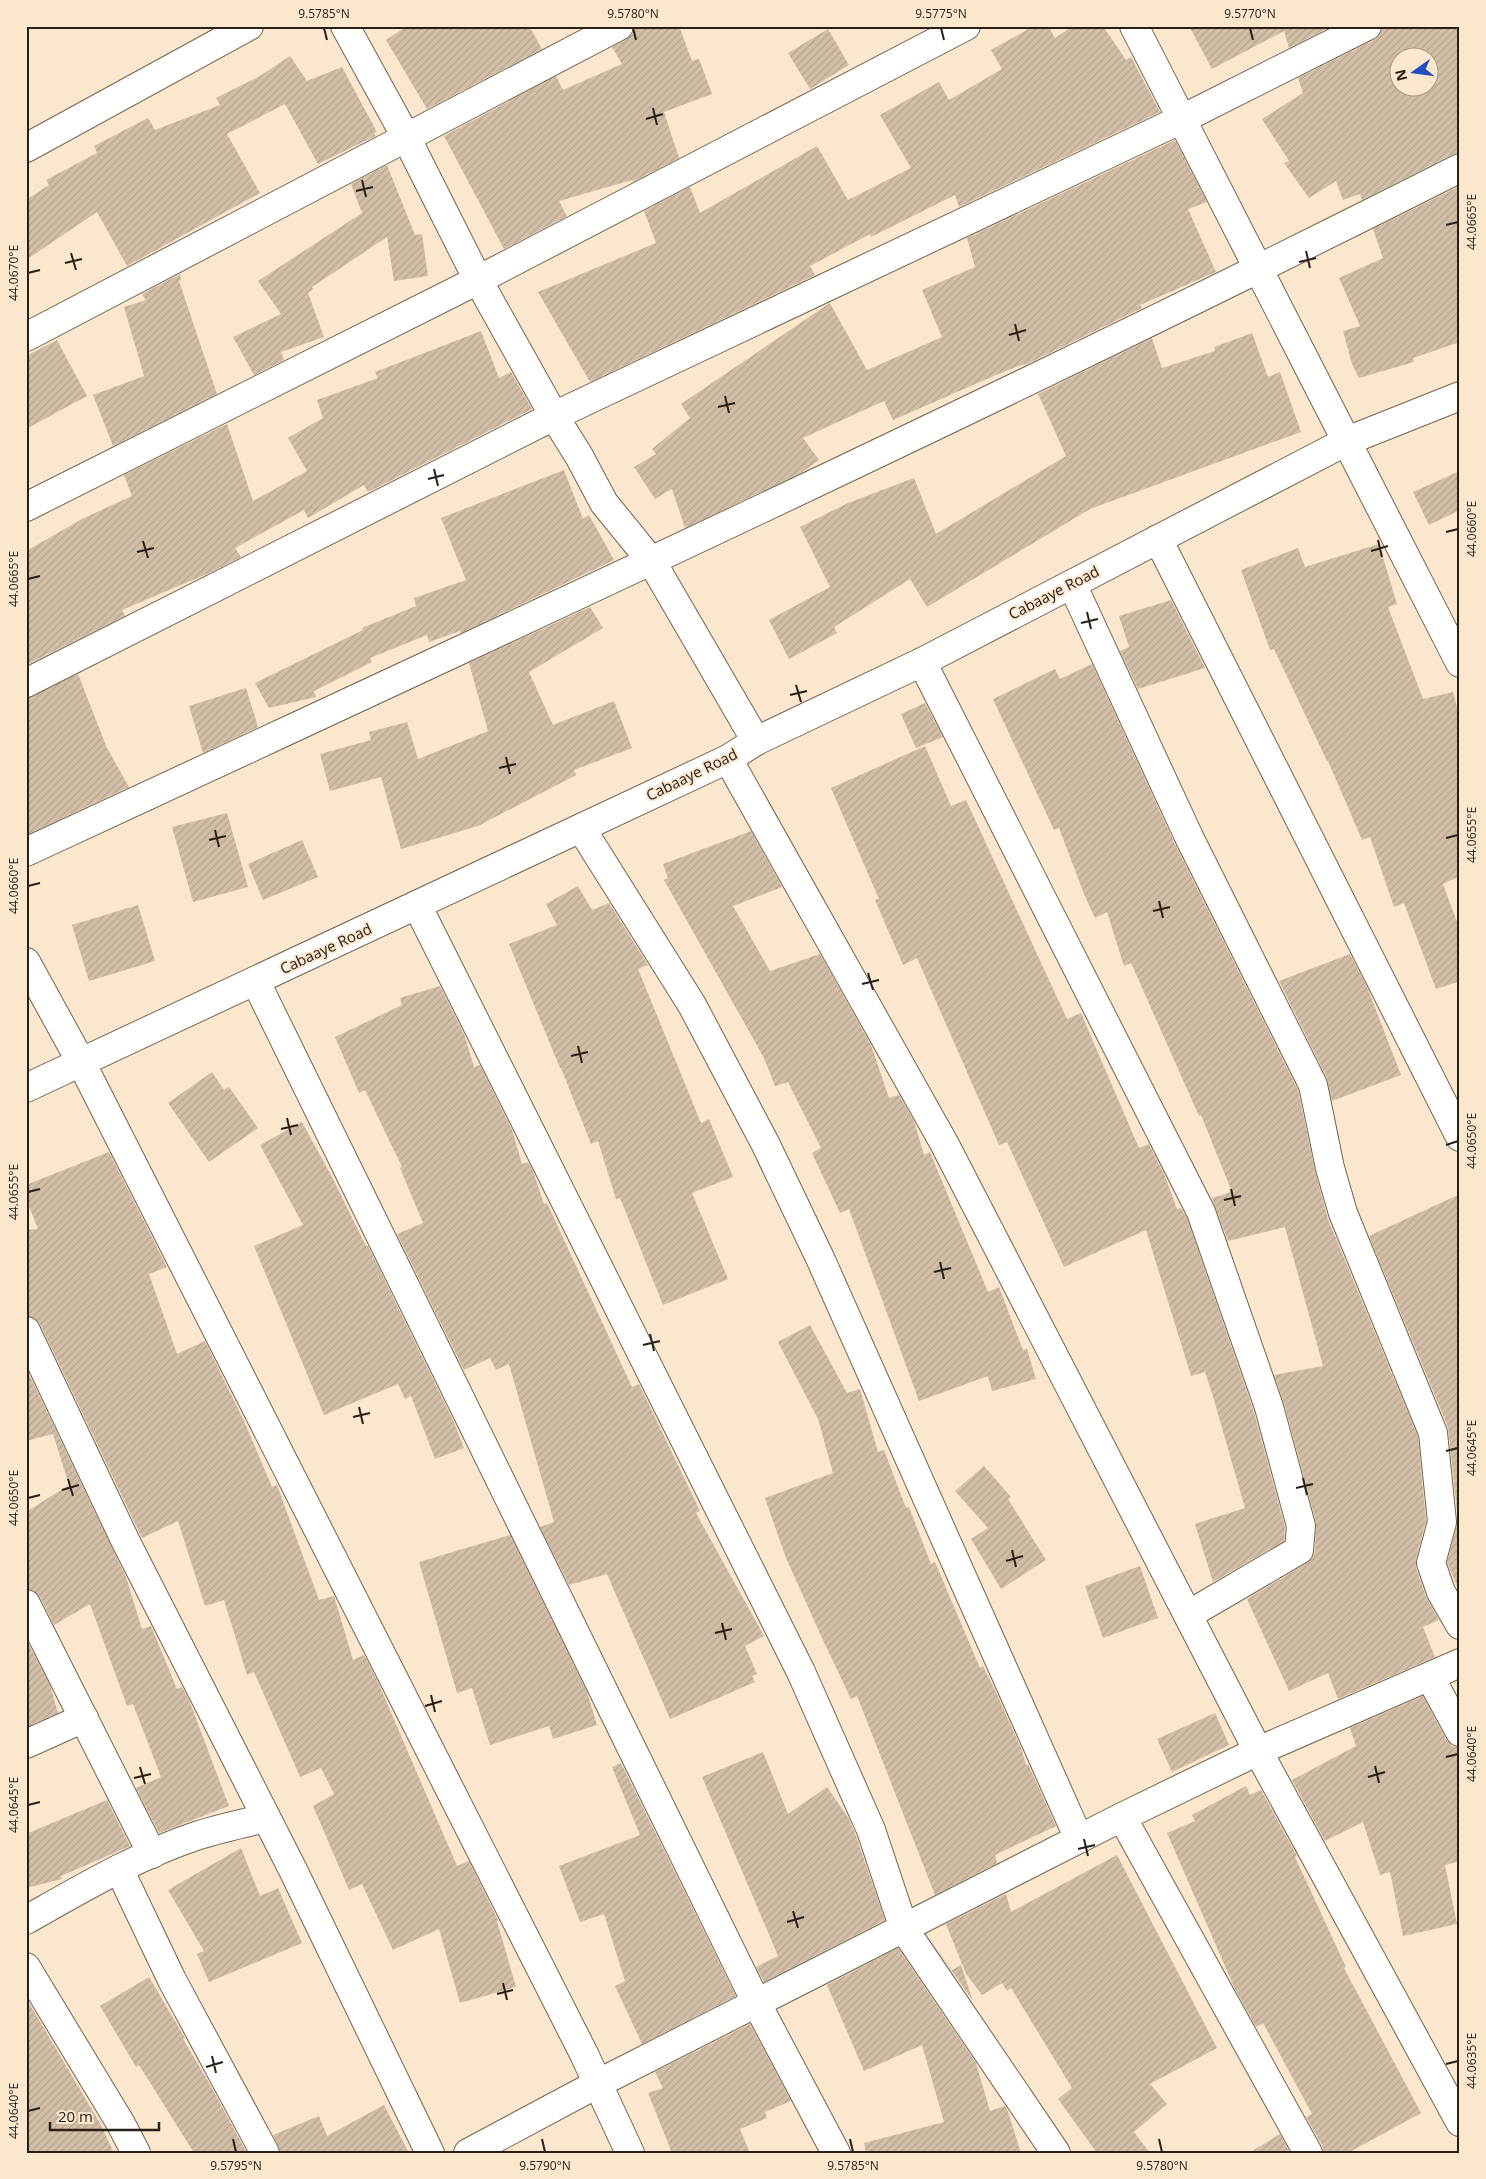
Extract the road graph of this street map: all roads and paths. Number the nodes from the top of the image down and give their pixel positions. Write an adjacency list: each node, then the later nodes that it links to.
1 (250, 26): 9 (street)
2 (346, 26): 8 (street)
3 (619, 26): 8 (street)
4 (966, 26): 12 (street)
5 (1134, 26): 7 (street)
6 (1367, 26): 7 (street)
7 (1182, 119): 11 (street); 15 (street)
8 (406, 137): 12 (street); 13 (street)
9 (26, 148)
10 (1460, 168): 11 (street)
11 (1258, 270): 16 (street); 19 (street)
12 (478, 280): 15 (street); 17 (street)
13 (26, 337)
14 (1460, 396): 16 (street, Cabaaye Road)
15 (554, 416): 19 (street); 23 (street)
16 (1347, 441): 18 (street, Cabaaye Road); 22 (street)
17 (26, 507)
18 (1158, 539): 20 (street, Cabaaye Road); 33 (street)
19 (652, 562): 24 (street); 27 (street)
20 (1072, 584): 21 (street, Cabaaye Road); 37 (street)
21 (922, 662): 24 (street, Cabaaye Road); 36 (street)
22 (1460, 663)
23 (26, 683)
24 (756, 741): 25 (street, Cabaaye Road)
25 (728, 759): 26 (street, Cabaaye Road); 36 (street)
26 (581, 828): 28 (street, Cabaaye Road); 46 (street)
27 (26, 852)
28 (417, 905): 30 (street, Cabaaye Road); 50 (street)
29 (26, 962): 31 (street)
30 (256, 982): 31 (street, Cabaaye Road); 52 (street)
31 (82, 1064): 32 (street, Cabaaye Road); 53 (street)
32 (26, 1088)
33 (1460, 1137)
34 (26, 1331): 45 (street)
35 (26, 1604): 40 (street)
36 (1188, 1615): 43 (street)
37 (1460, 1625)
38 (1460, 1663): 39 (street)
39 (1430, 1677): 41 (street); 43 (street)
40 (84, 1718): 42 (street); 47 (street)
41 (1460, 1732)
42 (26, 1744)
43 (1258, 1752): 44 (street); 54 (street)
44 (1122, 1816): 46 (street); 62 (street)
45 (266, 1818): 47 (street); 57 (street)
46 (1079, 1839): 50 (street)
47 (152, 1854): 48 (street)
48 (120, 1869): 49 (street); 56 (street)
49 (26, 1920)
50 (904, 1929): 52 (street); 61 (street)
51 (26, 1967): 55 (street)
52 (757, 2004): 53 (street); 60 (street)
53 (597, 2084): 58 (street); 59 (street)
54 (1460, 2122)
55 (136, 2153)
56 (265, 2153)
57 (430, 2153)
58 (468, 2153)
59 (630, 2153)
60 (836, 2153)
61 (1056, 2153)
62 (1308, 2153)

